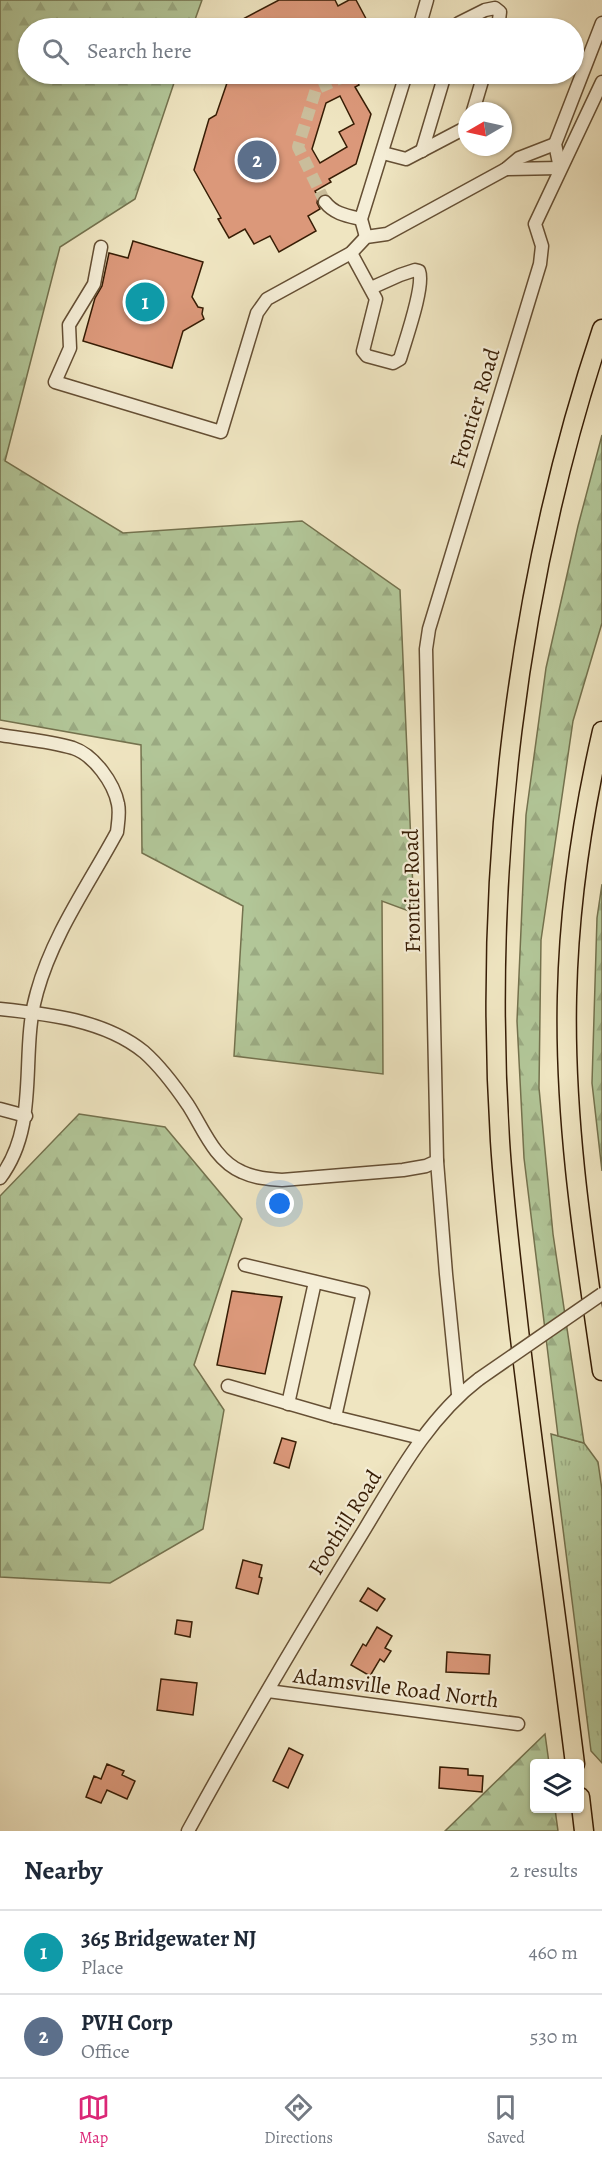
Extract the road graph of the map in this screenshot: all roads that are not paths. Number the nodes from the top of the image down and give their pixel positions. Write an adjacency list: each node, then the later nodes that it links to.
1 (427, 0): 2 (street)
2 (422, 18)
3 (469, 18): 4 (street)
4 (499, 18)
5 (602, 23): 6 (street)
6 (584, 69)
7 (602, 82): 17 (street, Frontier Road)
8 (403, 84): 16 (street)
9 (442, 84): 15 (street)
10 (481, 84): 12 (street)
11 (578, 84): 14 (street)
12 (476, 102)
13 (458, 132): 15 (street)
14 (555, 144): 17 (street); 18 (street)
15 (422, 151): 16 (street)
16 (383, 153): 20 (street)
17 (560, 168): 18 (street); 32 (street, Frontier Road)
18 (506, 169): 21 (street)
19 (325, 202): 20 (street)
20 (361, 219): 21 (street)
21 (366, 237): 23 (street)
22 (101, 247): 23 (street)
23 (351, 253): 24 (street)
24 (371, 288): 24 (street)
25 (602, 328): 45 (highway)
26 (602, 731): 37 (highway)
27 (0, 735): 29 (street)
28 (0, 1009): 29 (street)
29 (33, 1013): 31 (street); 32 (street)
30 (0, 1109): 31 (street)
31 (26, 1116): 33 (street)
32 (437, 1161): 39 (street, Frontier Road)
33 (0, 1178)
34 (244, 1265): 35 (street)
35 (315, 1282): 40 (street); 41 (street)
36 (602, 1294): 39 (street, Foothill Road, bridge)
37 (602, 1371)
38 (228, 1386): 40 (street)
39 (459, 1394): 42 (street, Foothill Road)
40 (288, 1404): 41 (street)
41 (335, 1417): 42 (street)
42 (421, 1438): 43 (street, Foothill Road)
43 (268, 1691): 44 (street, Adamsville Road North); 47 (street, Foothill Road)
44 (518, 1724)
45 (574, 1759)
46 (581, 1813): 48 (highway)
47 (188, 1831)
48 (584, 1831)

